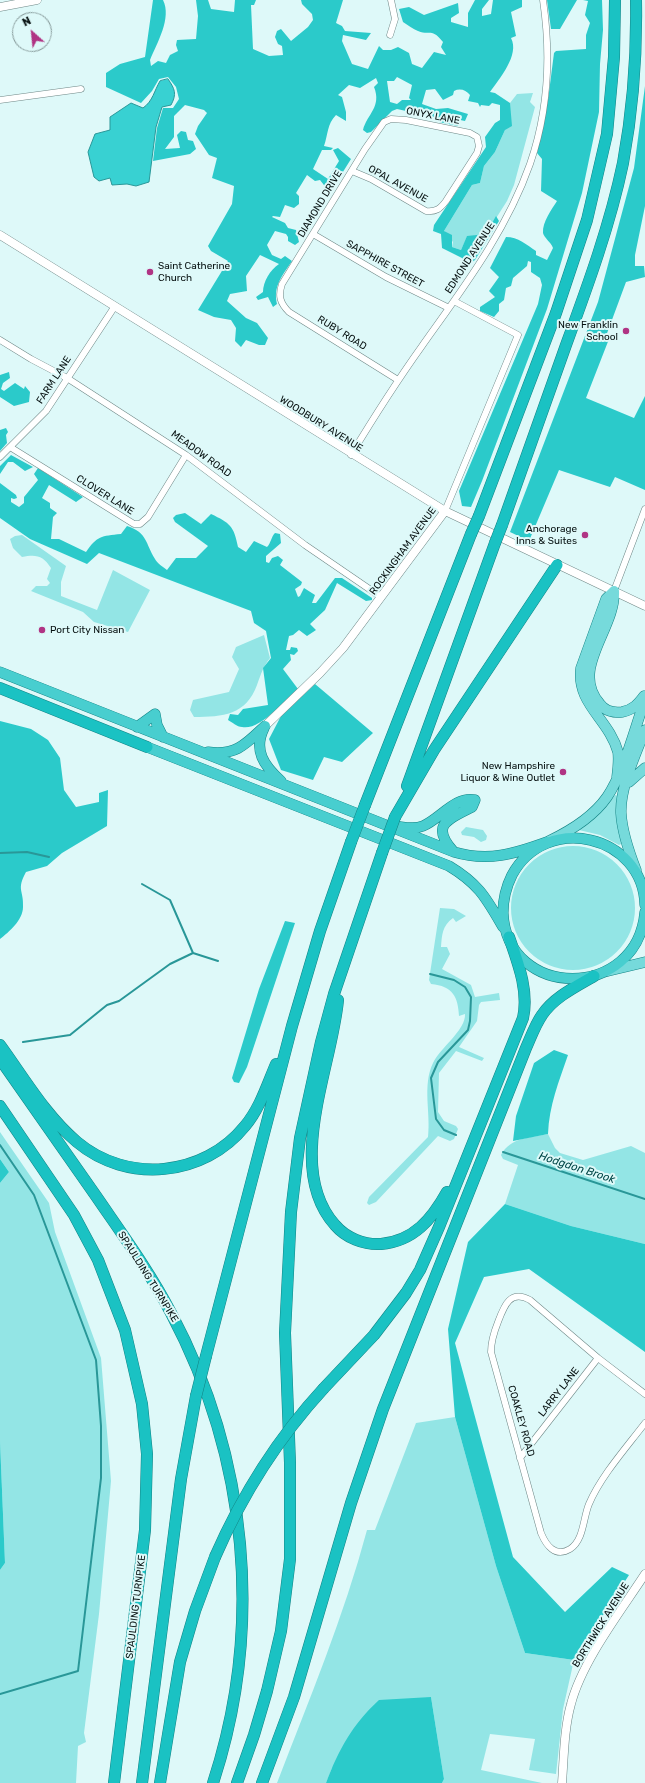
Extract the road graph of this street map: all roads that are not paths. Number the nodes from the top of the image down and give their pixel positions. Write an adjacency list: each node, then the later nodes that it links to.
1 (37, 0): 6 (street)
2 (391, 0): 7 (street)
3 (543, 0): 16 (street, EDMOND AVENUE)
4 (615, 0): 58 (highway, bridge)
5 (636, 0): 47 (highway, bridge)
6 (0, 7)
7 (390, 35)
8 (81, 89): 9 (street)
9 (0, 100)
10 (384, 122): 11 (street, DIAMOND DRIVE); 12 (street, ONYX LANE)
11 (352, 171): 12 (street, OPAL AVENUE); 13 (street, DIAMOND DRIVE)
12 (434, 212)
13 (314, 234): 15 (street, DIAMOND DRIVE); 18 (street, SAPPHIRE STREET)
14 (0, 235): 17 (street, WOODBURY AVENUE)
15 (280, 299): 21 (street, RUBY ROAD)
16 (454, 301): 18 (street, EDMOND AVENUE); 27 (street, ROCKINGHAM AVENUE)
17 (115, 306): 20 (street, FARM LANE); 24 (street, WOODBURY AVENUE)
18 (449, 308): 21 (street, EDMOND AVENUE)
19 (0, 340): 20 (street, MEADOW ROAD)
20 (67, 378): 22 (street, FARM LANE); 23 (street, MEADOW ROAD)
21 (398, 380): 24 (street, EDMOND AVENUE)
22 (10, 446): 23 (street, CLOVER LANE); 25 (street, FARM LANE)
23 (186, 455): 30 (street, MEADOW ROAD)
24 (351, 455): 27 (street, WOODBURY AVENUE)
25 (0, 457)
26 (645, 509): 29 (street)
27 (445, 511): 28 (street, WOODBURY AVENUE); 30 (street, ROCKINGHAM AVENUE)
28 (557, 565): 29 (street, WOODBURY AVENUE); 47 (highway)
29 (614, 591): 31 (street, WOODBURY AVENUE); 34 (main road); 44 (main road)
30 (381, 597): 37 (street, ROCKINGHAM AVENUE)
31 (645, 606)
32 (0, 672): 38 (highway)
33 (0, 688): 41 (highway)
34 (645, 694)
35 (0, 696): 41 (highway)
36 (645, 700): 44 (main road)
37 (265, 726): 42 (highway); 46 (highway)
38 (137, 727): 40 (highway); 40 (highway)
39 (645, 730): 45 (main road)
40 (163, 737): 42 (highway)
41 (147, 746): 54 (highway)
42 (197, 751): 46 (highway)
43 (645, 768): 45 (main road)
44 (617, 777): 49 (main road)
45 (625, 787): 51 (main road)
46 (290, 788): 48 (highway)
47 (395, 817): 57 (highway, bridge)
48 (378, 823): 50 (highway); 50 (highway)
49 (547, 842): 50 (highway); 51 (highway); 54 (highway)
50 (454, 852)
51 (643, 888): 52 (highway)
52 (645, 905)
53 (645, 912): 56 (highway)
54 (509, 937): 56 (highway); 62 (highway)
55 (645, 962): 56 (main road)
56 (599, 975): 73 (highway)
57 (340, 977): 62 (highway); 72 (highway)
58 (292, 1026): 59 (highway); 69 (highway, bridge)
59 (0, 1045)
60 (0, 1059): 71 (highway, SPAULDING TURNPIKE)
61 (0, 1106): 68 (highway, SPAULDING TURNPIKE)
62 (468, 1156): 70 (highway, bridge)
63 (598, 1358): 64 (street, COAKLEY ROAD); 66 (street, LARRY LANE); 66 (street, COAKLEY ROAD)
64 (645, 1394)
65 (645, 1423): 66 (street, COAKLEY ROAD)
66 (520, 1458)
67 (645, 1574): 74 (street, BORTHWICK AVENUE)
68 (114, 1783)
69 (142, 1783)
70 (160, 1783)
71 (213, 1783)
72 (237, 1783)
73 (262, 1783)
74 (562, 1783)

